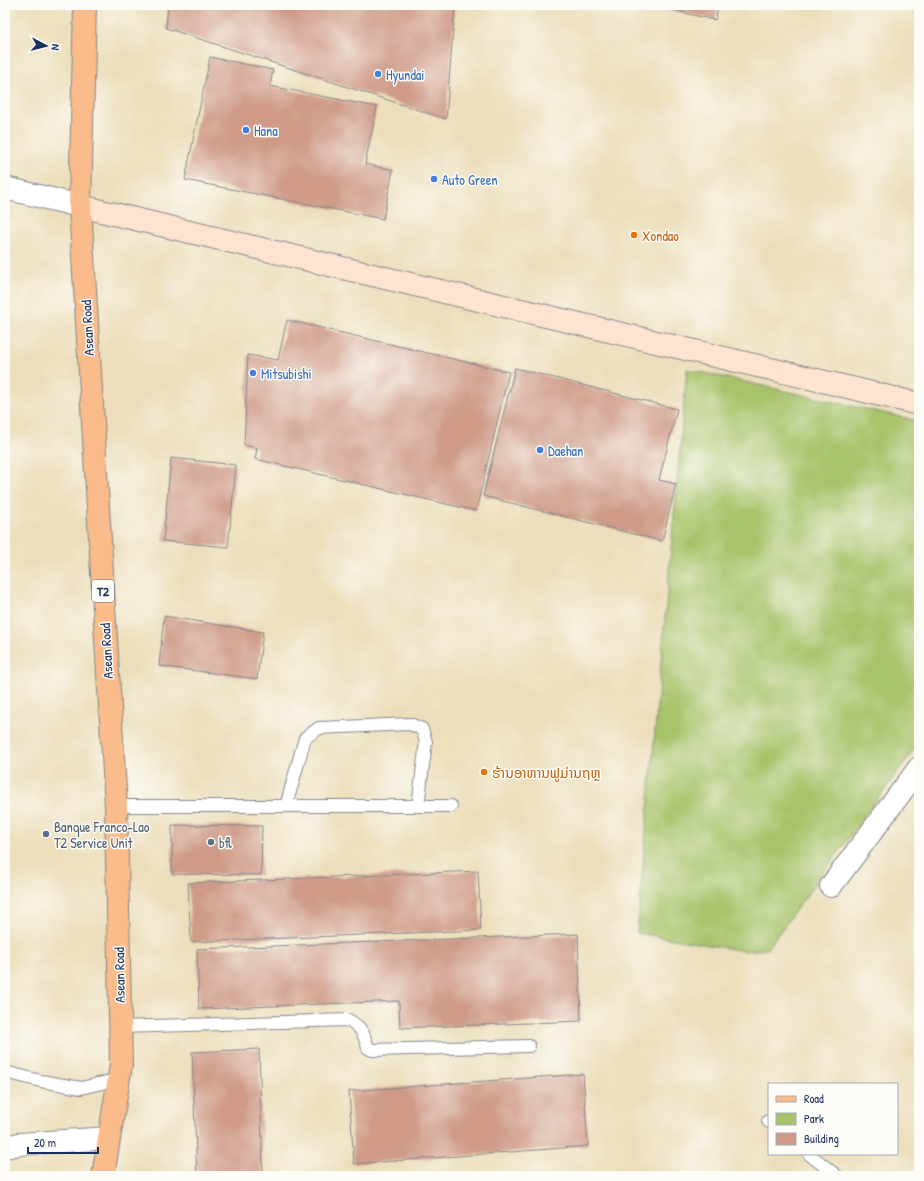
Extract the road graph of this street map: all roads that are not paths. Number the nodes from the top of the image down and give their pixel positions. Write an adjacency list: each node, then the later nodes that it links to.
1 (85, 5): 3 (main road, Asean Road / T2)
2 (5, 188): 3 (street)
3 (80, 206): 4 (street); 6 (main road, Asean Road / T2)
4 (919, 404)
5 (919, 768): 10 (street)
6 (116, 806): 7 (lane); 11 (main road, Asean Road / T2)
7 (286, 806): 8 (lane); 8 (lane)
8 (418, 806): 9 (lane)
9 (451, 806)
10 (831, 886)
11 (120, 1027): 12 (lane); 14 (main road, Asean Road / T2)
12 (529, 1046)
13 (5, 1072): 14 (lane)
14 (119, 1079): 15 (main road, Asean Road / T2)
15 (109, 1138): 16 (street); 18 (main road, Asean Road / T2)
16 (5, 1147)
17 (810, 1155): 19 (lane)
18 (104, 1176)
19 (837, 1176)

